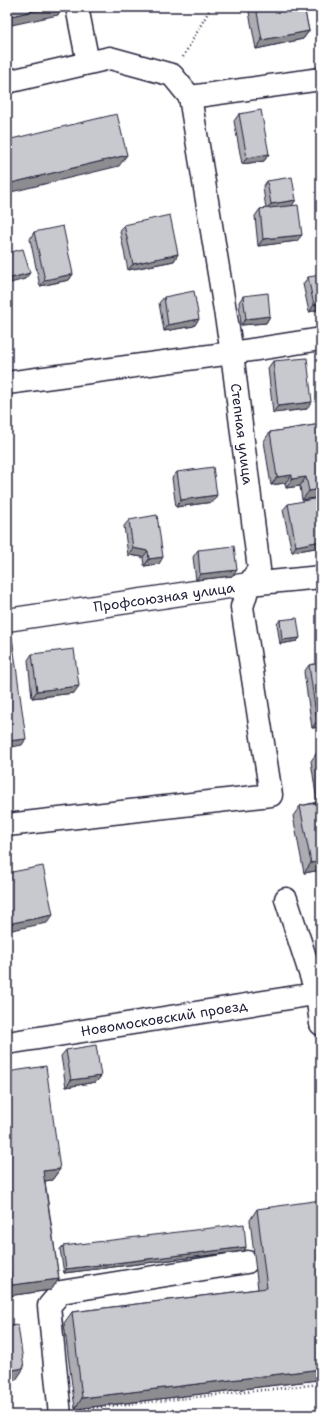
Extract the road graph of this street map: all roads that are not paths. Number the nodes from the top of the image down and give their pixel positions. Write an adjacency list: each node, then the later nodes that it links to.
1 (77, 7): 2 (street)
2 (88, 63): 4 (street); 5 (street, Степная улица)
3 (321, 79): 5 (street)
4 (7, 82)
5 (190, 98): 7 (street, Степная улица)
6 (321, 339): 7 (street)
7 (232, 353): 8 (street); 10 (street, Степная улица)
8 (7, 383)
9 (321, 577): 10 (street, Профсоюзная улица)
10 (249, 584): 11 (street, Профсоюзная улица); 12 (street, Степная улица)
11 (7, 620)
12 (7, 825)
13 (286, 899): 14 (street)
14 (319, 993): 15 (street); 16 (street, Новомосковский проезд)
15 (321, 1024)
16 (7, 1043)
17 (247, 1262): 18 (street)
18 (60, 1413)

